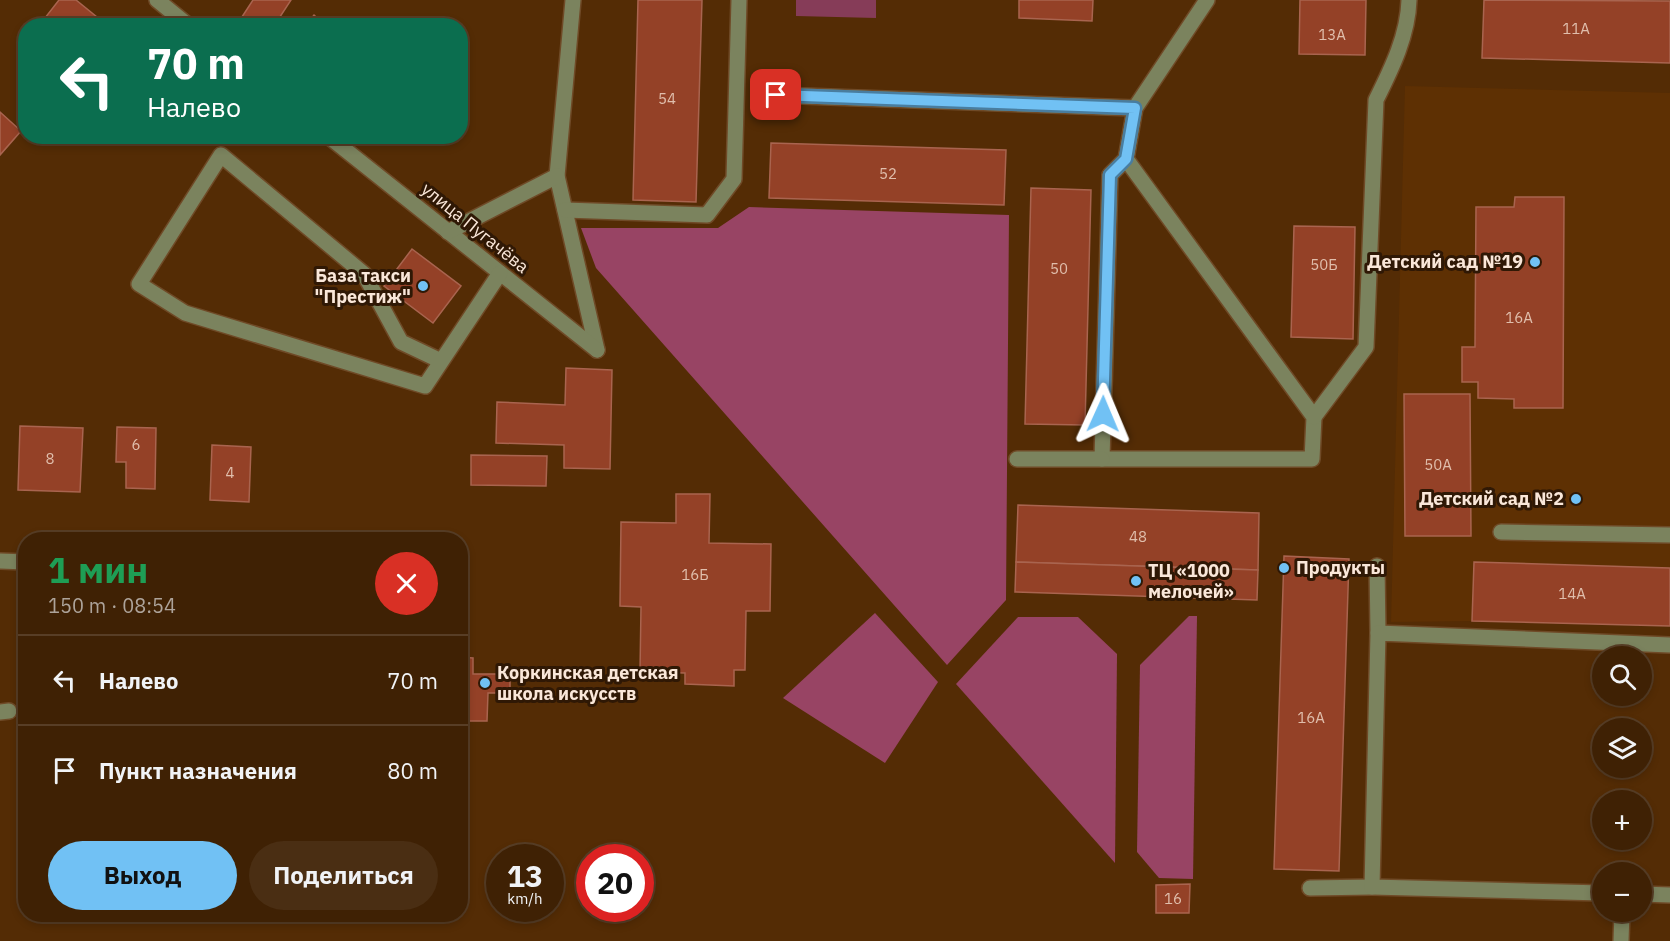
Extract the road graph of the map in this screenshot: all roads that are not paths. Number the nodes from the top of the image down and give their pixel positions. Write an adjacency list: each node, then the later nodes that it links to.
1 (157, 0): 6 (street)
2 (573, 0): 11 (street)
3 (739, 0): 12 (street)
4 (1207, 0): 8 (street)
5 (1409, 0): 16 (street)
6 (179, 18)
7 (776, 95): 8 (street)
8 (1135, 108): 10 (street)
9 (338, 144): 13 (street, улица Пугачёва)
10 (1126, 159): 16 (street); 18 (street)
11 (557, 176): 12 (street); 13 (street)
12 (565, 210): 14 (street, улица Пугачёва)
13 (448, 232): 14 (street, улица Пугачёва)
14 (500, 273): 15 (street)
15 (441, 361): 15 (street)
16 (1314, 417): 18 (street)
17 (1017, 459): 18 (street)
18 (1102, 459)
19 (1501, 532): 20 (street)
20 (1670, 535)
21 (0, 561): 22 (street)
22 (18, 562)
23 (1377, 566): 24 (street)
24 (1378, 633): 25 (street); 26 (street)
25 (1670, 645)
26 (1372, 887): 27 (street); 28 (street)
27 (1310, 888)
28 (1592, 893)
29 (1652, 894): 30 (street)
30 (1670, 895)
31 (1622, 922): 32 (street)
32 (1621, 941)

